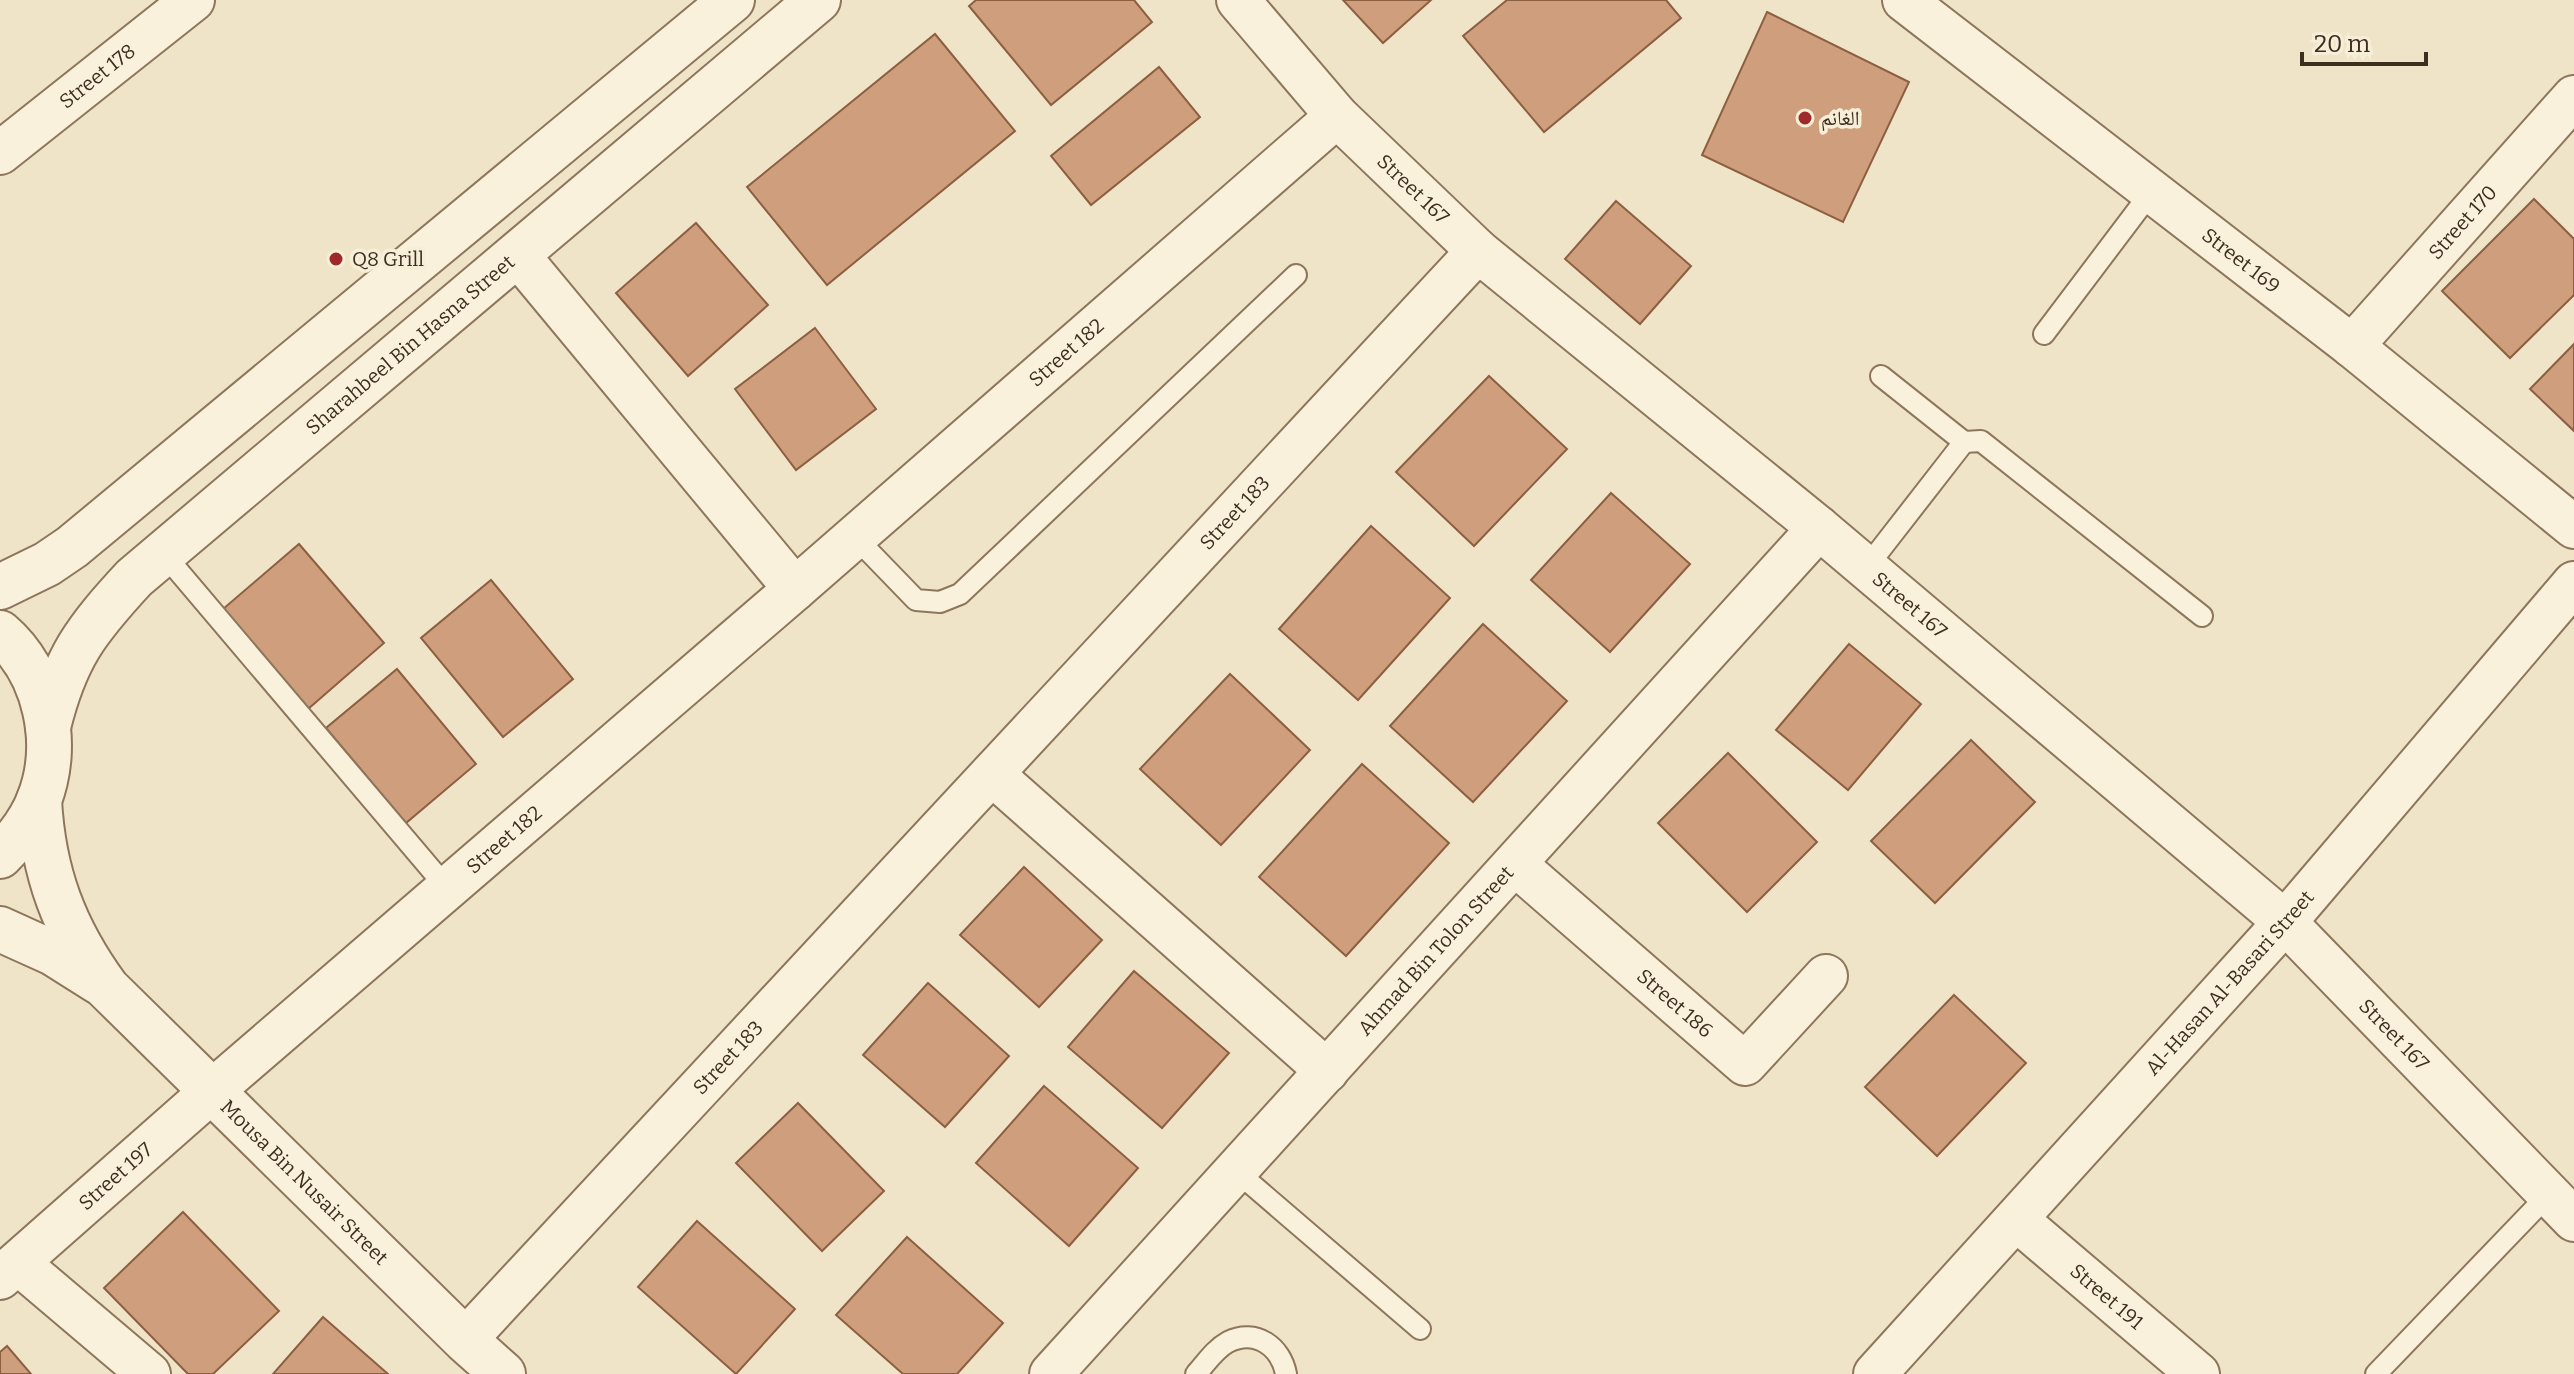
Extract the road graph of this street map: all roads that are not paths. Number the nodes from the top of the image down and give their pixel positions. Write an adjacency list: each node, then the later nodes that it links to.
1 (193, 0): 8 (street, Street 178)
2 (732, 0): 23 (street)
3 (818, 0): 11 (street, Sharahbeel Bin Hasna Street)
4 (1238, 0): 7 (street, Street 167)
5 (1904, 0): 9 (street, Street 169)
6 (2574, 97): 14 (street, Street 170)
7 (1337, 116): 10 (street, Street 167); 19 (street, Street 182)
8 (0, 153)
9 (2152, 191): 13 (lane); 14 (street, Street 169)
10 (1478, 251): 18 (street, Street 167); 29 (street, Street 183)
11 (517, 254): 20 (street, Sharahbeel Bin Hasna Street); 24 (street)
12 (1296, 275): 19 (lane)
13 (2044, 334)
14 (2352, 346): 17 (street, Street 169)
15 (1881, 376): 16 (lane)
16 (1964, 442): 21 (lane); 25 (lane)
17 (2574, 527)
18 (1819, 528): 21 (street, Street 167); 32 (street, Ahmad Bin Tolon Street)
19 (855, 537): 24 (street, Street 182)
20 (163, 553): 28 (street, Sharahbeel Bin Hasna Street); 33 (lane)
21 (1866, 568): 34 (street, Street 167)
22 (2574, 583): 26 (street, Al-Hasan Al-Basari Street)
23 (0, 587)
24 (795, 589): 33 (street, Street 182)
25 (2202, 616)
26 (2560, 626): 34 (street, Al-Hasan Al-Basari Street)
27 (0, 633): 28 (street)
28 (48, 727): 30 (street)
29 (992, 774): 38 (street); 45 (street, Street 183)
30 (39, 800): 31 (street); 37 (street, Mousa Bin Nusair Street)
31 (0, 856)
32 (1515, 864): 36 (street, Street 186); 38 (street, Ahmad Bin Tolon Street)
33 (447, 888): 39 (street, Street 182)
34 (2285, 922): 41 (street, Street 167); 42 (street, Al-Hasan Al-Basari Street)
35 (0, 929): 37 (street, Mousa Bin Nusair Street)
36 (1826, 976)
37 (107, 988): 39 (street, Mousa Bin Nusair Street)
38 (1327, 1071): 40 (street, Ahmad Bin Tolon Street)
39 (212, 1091): 43 (street, Street 197); 45 (street, Mousa Bin Nusair Street)
40 (1236, 1171): 44 (lane); 48 (street, Ahmad Bin Tolon Street)
41 (2562, 1207): 53 (lane)
42 (2017, 1220): 51 (street, Al-Hasan Al-Basari Street); 52 (street, Street 191)
43 (9, 1270): 46 (street, Street 197)
44 (1420, 1329)
45 (465, 1340): 47 (street, Mousa Bin Nusair Street)
46 (149, 1374)
47 (503, 1374)
48 (1051, 1374)
49 (1196, 1374): 50 (lane)
50 (1286, 1374)
51 (1875, 1374)
52 (2198, 1374)
53 (2376, 1374)

